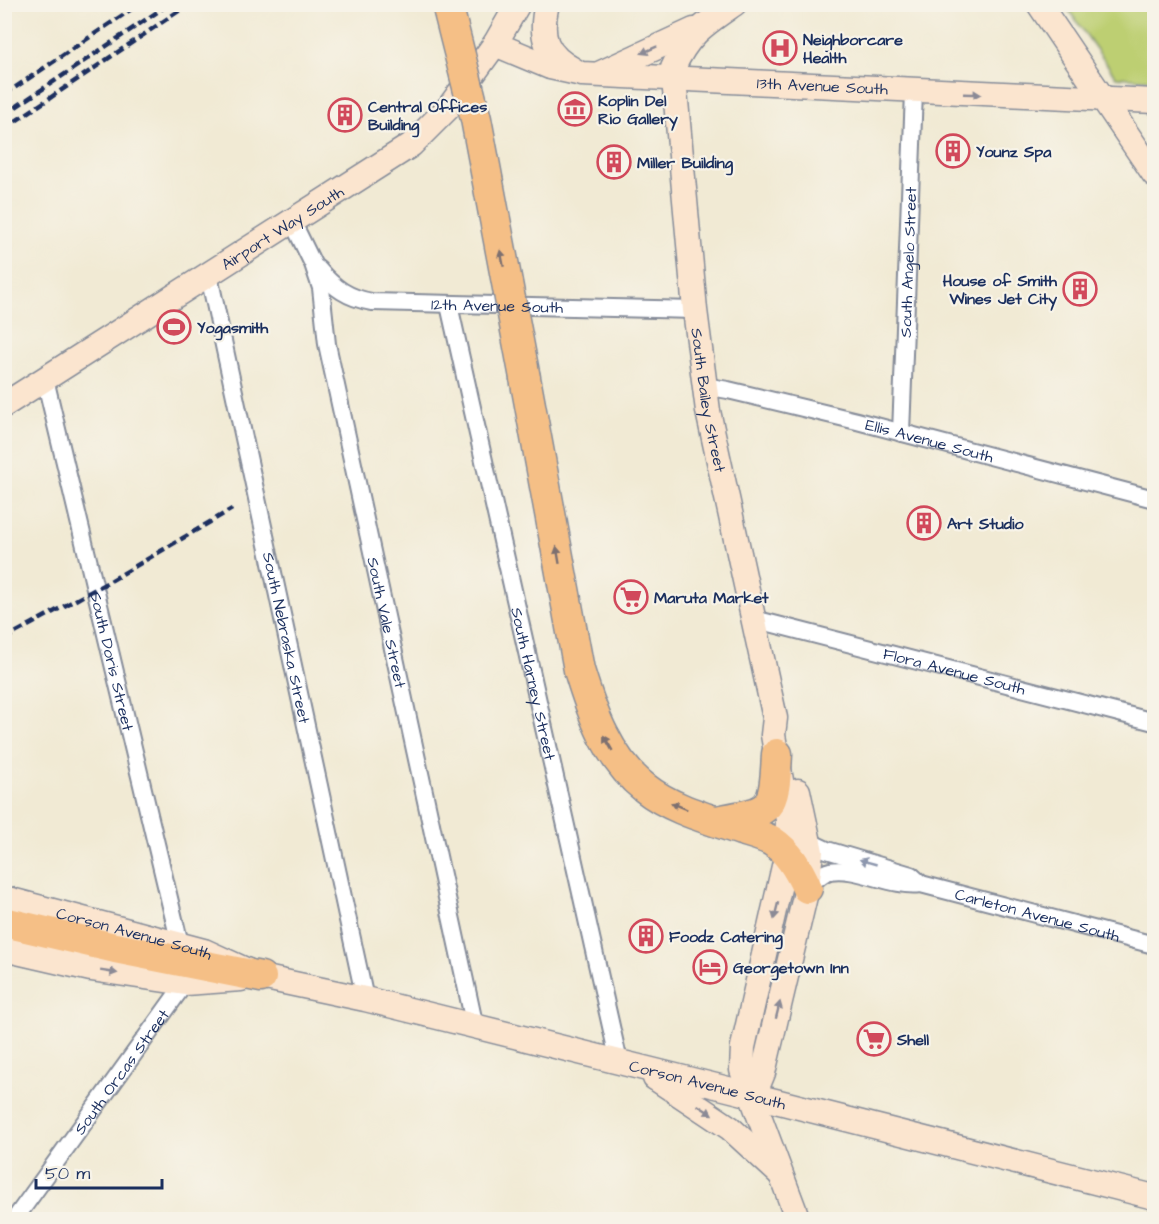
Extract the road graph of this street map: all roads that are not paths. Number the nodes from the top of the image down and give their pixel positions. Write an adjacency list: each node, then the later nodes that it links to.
1 (447, 4): 15 (highway, bridge)
2 (464, 4): 15 (highway, bridge)
3 (518, 4): 8 (street, Airport Way South)
4 (548, 4): 9 (street)
5 (735, 4): 7 (street)
6 (1040, 4): 13 (street)
7 (699, 28): 9 (street, one-way to 9); 10 (street, South Bailey Street); 11 (street)
8 (495, 44): 9 (street, 13th Avenue South); 17 (street, Airport Way South)
9 (590, 74): 10 (street, 13th Avenue South)
10 (674, 78): 11 (street, 13th Avenue South); 21 (street, South Bailey Street)
11 (723, 81): 12 (street, 13th Avenue South)
12 (914, 92): 13 (street, 13th Avenue South, one-way to 13); 25 (street, South Angelo Street)
13 (1102, 99): 14 (street, 13th Avenue South); 16 (street)
14 (1155, 101)
15 (476, 120): 31 (highway, one-way to 15, bridge)
16 (1155, 174)
17 (292, 223): 18 (street, South Vale Street); 19 (street, Airport Way South)
18 (313, 264): 20 (street, 12th Avenue South); 43 (street, South Vale Street)
19 (209, 276): 22 (street, Airport Way South); 42 (street, South Nebraska Street)
20 (449, 305): 21 (street, 12th Avenue South); 44 (street, South Harney Street)
21 (695, 309): 23 (street, South Bailey Street)
22 (45, 379): 24 (street, Airport Way South); 37 (street, South Doris Street)
23 (704, 386): 25 (street, Ellis Avenue South); 27 (street, South Bailey Street)
24 (4, 405)
25 (901, 433): 26 (street, Ellis Avenue South)
26 (1155, 499)
27 (754, 618): 28 (street, South Bailey Street); 29 (street, Flora Avenue South)
28 (775, 718): 30 (street, South Bailey Street); 32 (street, South Bailey Street)
29 (1155, 722)
30 (777, 754): 31 (highway); 32 (street, South Bailey Street)
31 (715, 821): 32 (highway)
32 (798, 847): 33 (street, Carleton Avenue South, one-way to 32); 34 (highway); 45 (street, South Bailey Street, one-way to 45)
33 (921, 884): 34 (street, Carleton Avenue South); 38 (street, Carleton Avenue South)
34 (807, 888): 45 (street, one-way to 34)
35 (4, 898): 37 (street, Corson Avenue South)
36 (4, 922): 40 (highway)
37 (180, 944): 40 (street, Corson Avenue South)
38 (1155, 945)
39 (4, 949): 41 (street, Corson Avenue South, one-way to 41)
40 (261, 977): 41 (street, Corson Avenue South); 42 (street, Corson Avenue South)
41 (185, 983): 48 (street, South Orcas Street)
42 (365, 999): 43 (street, Corson Avenue South)
43 (475, 1027): 44 (street, Corson Avenue South)
44 (629, 1064): 45 (street, Corson Avenue South); 46 (street, one-way to 46)
45 (754, 1095): 46 (street, South Bailey Street); 47 (street, Corson Avenue South)
46 (783, 1177): 49 (street, South Bailey Street)
47 (1155, 1197)
48 (14, 1220)
49 (798, 1220)

